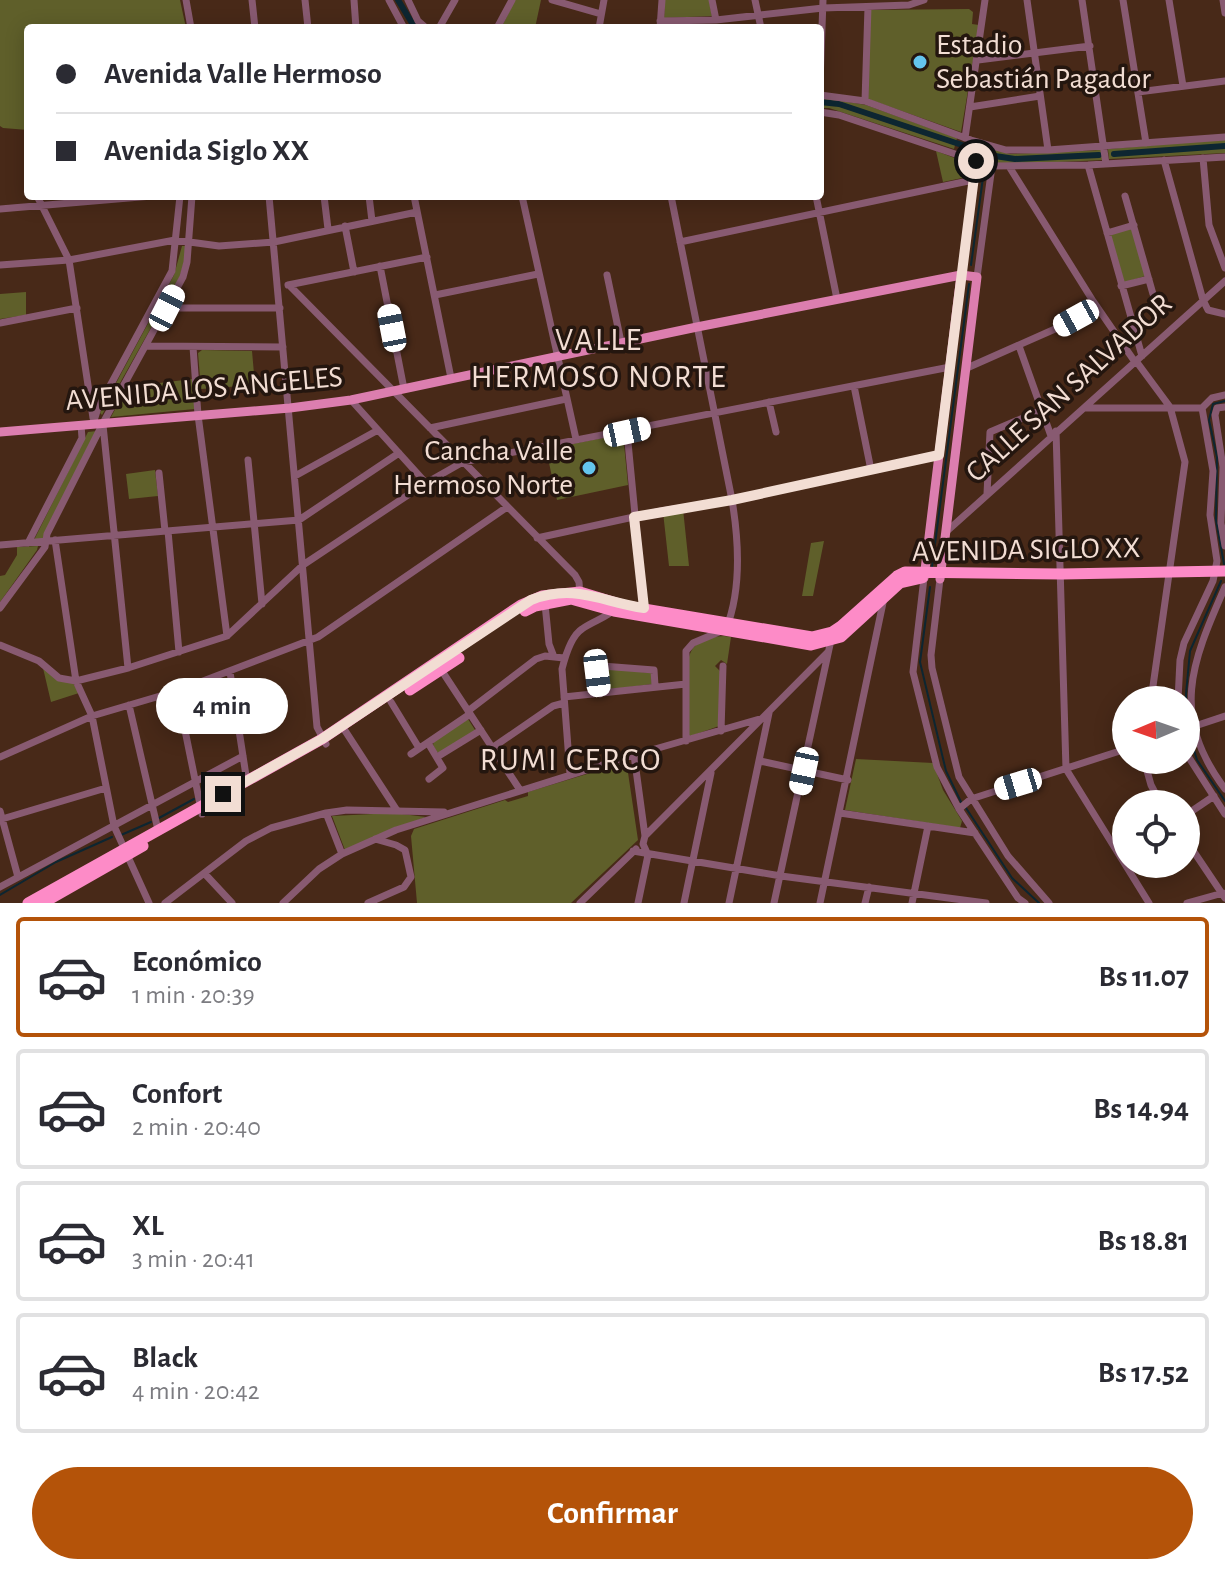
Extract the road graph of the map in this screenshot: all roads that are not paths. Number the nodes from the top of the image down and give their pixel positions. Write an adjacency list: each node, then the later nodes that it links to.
1 (186, 0): 28 (street)
2 (252, 0): 29 (street)
3 (305, 0): 30 (street)
4 (354, 0): 31 (street)
5 (389, 0): 32 (street)
6 (408, 0): 33 (street)
7 (455, 0): 34 (street)
8 (512, 0): 35 (street)
9 (552, 0): 25 (street)
10 (604, 0): 25 (street)
11 (662, 0): 37 (street)
12 (712, 0): 27 (street)
13 (755, 0): 26 (street)
14 (924, 0): 21 (street)
15 (985, 0): 42 (street)
16 (1027, 0): 41 (street)
17 (1082, 0): 40 (street)
18 (1123, 0): 45 (street)
19 (1169, 0): 44 (street)
20 (1223, 0): 24 (street)
21 (915, 1): 23 (street)
22 (823, 4): 23 (street); 26 (street); 39 (street)
23 (868, 7): 48 (street)
24 (1225, 13)
25 (601, 14): 36 (street)
26 (758, 16): 27 (street); 38 (street)
27 (716, 20): 37 (street)
28 (190, 24)
29 (255, 24)
30 (308, 24)
31 (356, 24)
32 (402, 24)
33 (421, 24)
34 (441, 24)
35 (499, 24)
36 (600, 24)
37 (660, 24)
38 (760, 24)
39 (822, 24)
40 (1090, 46): 41 (street); 54 (street)
41 (1034, 53): 42 (street); 47 (street)
42 (978, 60): 49 (street)
43 (1225, 81): 44 (street)
44 (1183, 86): 45 (street)
45 (1138, 92): 52 (street)
46 (824, 96): 48 (street)
47 (1040, 96): 49 (street); 55 (street)
48 (865, 101): 53 (street)
49 (970, 107): 53 (street)
50 (824, 113): 53 (street)
51 (1225, 137): 52 (street)
52 (1146, 143): 54 (street)
53 (963, 145): 55 (street); 59 (street)
54 (1104, 146): 55 (street); 60 (street)
55 (1048, 150)
56 (1225, 157): 57 (street)
57 (1203, 158): 58 (street); 94 (street)
58 (1164, 160): 60 (street); 108 (street)
59 (976, 161): 62 (street); 64 (street)
60 (1106, 164): 61 (street)
61 (1088, 165): 63 (street); 85 (street)
62 (992, 166): 63 (street); 99 (street)
63 (1010, 168): 109 (street)
64 (973, 180): 80 (street); 98 (street)
65 (1125, 196): 82 (street)
66 (39, 200): 77 (street)
67 (72, 200): 77 (street)
68 (180, 200): 86 (street)
69 (192, 200): 87 (street)
70 (269, 200): 88 (street)
71 (324, 200): 84 (street)
72 (369, 200): 81 (street)
73 (415, 200): 79 (street)
74 (523, 200): 96 (street)
75 (672, 200): 89 (street)
76 (817, 200): 80 (street)
77 (41, 206): 78 (street); 91 (street)
78 (0, 209)
79 (417, 212): 81 (street); 90 (street)
80 (819, 212): 89 (street); 107 (street)
81 (372, 221): 83 (street)
82 (1134, 225): 85 (street); 100 (street)
83 (345, 226): 84 (street); 95 (street)
84 (328, 229): 88 (street)
85 (1107, 233): 104 (street)
86 (175, 240): 87 (street); 91 (street); 128 (street)
87 (189, 242): 88 (street); 111 (street)
88 (274, 242): 103 (street)
89 (680, 242): 115 (street)
90 (427, 257): 93 (street); 106 (street)
91 (69, 260): 92 (street); 110 (street)
92 (0, 265)
93 (380, 266): 95 (street); 129 (street)
94 (1225, 268)
95 (354, 272): 102 (street)
96 (538, 274): 106 (street); 121 (street)
97 (607, 275): 116 (street)
98 (961, 275): 99 (main road, AVENIDA LOS ANGELES); 107 (main road, AVENIDA LOS ANGELES); 123 (main road)
99 (977, 277): 124 (main road)
100 (1149, 279): 104 (street); 105 (street)
101 (1225, 281): 108 (street, CALLE SAN SALVADOR)
102 (289, 285): 103 (street); 129 (street)
103 (278, 286): 112 (street)
104 (1121, 286): 122 (street)
105 (1153, 294)
106 (435, 295): 125 (street)
107 (837, 299): 115 (main road, AVENIDA LOS ANGELES)
108 (1203, 300): 113 (street); 122 (street, CALLE SAN SALVADOR)
109 (1096, 307): 118 (street); 122 (street)
110 (77, 308): 114 (street); 127 (street)
111 (167, 308): 112 (street); 117 (street)
112 (280, 308): 120 (street)
113 (1225, 314)
114 (0, 323)
115 (697, 327): 116 (main road, AVENIDA LOS ANGELES); 140 (street)
116 (621, 342): 121 (main road, AVENIDA LOS ANGELES)
117 (146, 346): 119 (street); 142 (street)
118 (1019, 346): 124 (street); 139 (street)
119 (193, 347): 120 (street); 141 (street)
120 (283, 347): 136 (street)
121 (556, 356): 125 (main road, AVENIDA LOS ANGELES); 131 (street)
122 (1138, 360): 134 (street); 137 (street, CALLE SAN SALVADOR)
123 (950, 367): 126 (street); 152 (main road)
124 (967, 368): 167 (main road)
125 (451, 378): 129 (main road, AVENIDA LOS ANGELES)
126 (854, 386): 133 (street); 155 (street)
127 (90, 389): 128 (street); 142 (street)
128 (107, 390): 142 (street)
129 (399, 390): 132 (main road, AVENIDA LOS ANGELES); 144 (street)
130 (1225, 395): 138 (street)
131 (566, 399): 144 (street); 150 (street)
132 (351, 400): 136 (main road, AVENIDA LOS ANGELES); 145 (street)
133 (769, 402): 140 (street); 148 (street)
134 (1170, 407): 137 (street); 138 (street); 178 (street)
135 (1225, 407): 174 (street)
136 (290, 408): 141 (main road, AVENIDA LOS ANGELES); 157 (street)
137 (1084, 408): 149 (street, CALLE SAN SALVADOR)
138 (1202, 408): 176 (street)
139 (1042, 410): 149 (street); 159 (street)
140 (714, 414): 147 (street); 160 (street)
141 (198, 415): 142 (main road, AVENIDA LOS ANGELES); 165 (street)
142 (98, 423): 143 (main road, AVENIDA LOS ANGELES); 168 (street); 171 (street)
143 (81, 425): 146 (main road, AVENIDA LOS ANGELES); 172 (street)
144 (430, 428): 154 (street)
145 (378, 430): 151 (street); 157 (street)
146 (0, 432)
147 (627, 432): 150 (street); 162 (street)
148 (776, 432)
149 (1054, 434): 159 (street, CALLE SAN SALVADOR); 179 (street)
150 (576, 439): 154 (street)
151 (399, 453): 158 (street); 163 (street)
152 (939, 455): 155 (street); 177 (main road)
153 (248, 460): 164 (street)
154 (463, 462): 158 (street); 161 (street)
155 (871, 470): 160 (street)
156 (159, 473): 166 (street)
157 (295, 476): 163 (street)
158 (426, 483): 175 (street)
159 (987, 494): 167 (street, CALLE SAN SALVADOR)
160 (732, 500): 162 (street); 189 (street)
161 (507, 507): 169 (street); 191 (street)
162 (634, 517): 169 (street); 188 (street)
163 (299, 520): 164 (street); 175 (street)
164 (254, 523): 165 (street); 184 (street)
165 (214, 527): 166 (street); 190 (street)
166 (167, 531): 168 (street); 194 (street)
167 (946, 532): 180 (main road)
168 (114, 535): 170 (street); 199 (street)
169 (537, 538): 182 (street)
170 (55, 540): 171 (street); 201 (street)
171 (46, 541): 172 (street); 187 (street)
172 (28, 543): 173 (street)
173 (0, 545)
174 (1225, 546)
175 (303, 565): 184 (street); 191 (street)
176 (1220, 574): 178 (highway, AVENIDA SIGLO XX); 205 (street)
177 (925, 575): 180 (highway, AVENIDA SIGLO XX); 183 (highway, AVENIDA SIGLO XX); 192 (highway, AVENIDA SIGLO XX); 253 (street)
178 (1170, 575): 179 (highway, AVENIDA SIGLO XX); 204 (street)
179 (1062, 576): 180 (highway, AVENIDA SIGLO XX); 235 (street)
180 (941, 577): 248 (street)
181 (1225, 587): 206 (street)
182 (580, 596): 185 (highway); 186 (highway); 198 (highway)
183 (884, 596): 192 (highway, AVENIDA SIGLO XX); 241 (street)
184 (262, 604): 190 (street)
185 (545, 604): 195 (street); 198 (highway)
186 (616, 607): 188 (highway); 189 (highway); 196 (street)
187 (0, 608)
188 (644, 608): 189 (highway)
189 (727, 625): 192 (highway); 202 (street)
190 (227, 636): 194 (street)
191 (309, 640): 200 (street); 223 (street)
192 (830, 642): 214 (street); 236 (street)
193 (0, 645): 201 (street)
194 (179, 652): 199 (street)
195 (554, 657): 196 (street); 212 (street)
196 (564, 658): 209 (street)
197 (723, 666): 220 (street)
198 (439, 667): 210 (highway); 212 (street); 217 (highway)
199 (128, 668): 201 (street)
200 (230, 672): 207 (street); 231 (street)
201 (76, 681): 213 (street)
202 (686, 684): 203 (street); 222 (street)
203 (655, 686): 208 (street); 208 (street)
204 (1153, 686)
205 (1179, 686)
206 (1192, 686)
207 (177, 691): 211 (street); 242 (street)
208 (600, 694): 209 (street)
209 (564, 700): 226 (street); 238 (street)
210 (391, 702): 217 (highway); 225 (street)
211 (129, 705): 213 (street); 250 (street)
212 (469, 713): 218 (street); 224 (street)
213 (92, 716): 232 (street); 244 (street)
214 (766, 716): 219 (street); 220 (street); 221 (street)
215 (1225, 716): 216 (street)
216 (1200, 724)
217 (343, 729): 223 (highway); 251 (street)
218 (481, 730): 226 (street); 233 (street)
219 (752, 730): 221 (street); 237 (street)
220 (721, 731): 222 (street)
221 (765, 737): 234 (street)
222 (686, 741): 230 (street)
223 (324, 742): 243 (highway); 254 (highway)
224 (428, 743): 225 (street); 233 (street)
225 (419, 748): 228 (street)
226 (492, 748): 246 (street)
227 (1200, 752): 245 (street)
228 (411, 754)
229 (1112, 754): 235 (street)
230 (634, 755): 238 (street); 264 (street)
231 (243, 756): 242 (street); 243 (street)
232 (0, 757)
233 (437, 757): 240 (street)
234 (760, 761): 236 (street); 271 (street)
235 (1066, 769): 248 (street); 299 (street)
236 (804, 771): 241 (street); 273 (street)
237 (711, 773): 264 (street); 270 (street)
238 (570, 774): 246 (street)
239 (1200, 774): 247 (street)
240 (429, 779)
241 (848, 780): 256 (street)
242 (195, 782): 250 (street); 254 (street)
243 (247, 782): 254 (highway)
244 (106, 788): 258 (street); 259 (street)
245 (1225, 789)
246 (520, 790): 252 (street)
247 (1214, 796): 249 (street); 257 (street)
248 (971, 799): 253 (street); 298 (street)
249 (1200, 806)
250 (152, 807): 259 (street); 261 (street)
251 (396, 809): 252 (street); 255 (street)
252 (458, 809): 263 (street)
253 (959, 809): 262 (street)
254 (201, 810): 261 (highway); 265 (highway)
255 (326, 813): 267 (street); 272 (street)
256 (840, 813): 260 (street); 275 (street)
257 (1225, 814)
258 (1, 815): 274 (street)
259 (114, 826): 265 (street); 274 (street)
260 (928, 826): 262 (street); 278 (street)
261 (158, 830): 265 (highway)
262 (975, 833): 297 (street)
263 (375, 839): 267 (street); 287 (street)
264 (644, 840): 266 (street); 268 (street)
265 (125, 851): 281 (highway); 282 (highway); 283 (street)
266 (633, 851): 268 (street); 288 (street)
267 (342, 854): 286 (street)
268 (648, 855): 270 (street); 289 (street)
269 (1200, 860): 279 (street)
270 (692, 861): 271 (street); 290 (street)
271 (736, 868): 273 (street); 291 (street)
272 (205, 874): 284 (street); 285 (street)
273 (781, 876): 275 (street); 292 (street)
274 (18, 877): 276 (street)
275 (824, 880): 277 (street); 293 (street)
276 (0, 887)
277 (869, 887): 278 (street); 294 (street)
278 (914, 893): 280 (street); 295 (street)
279 (1224, 894): 300 (street)
280 (958, 901): 296 (street)
281 (28, 903)
282 (42, 903)
283 (149, 903)
284 (165, 903)
285 (232, 903)
286 (283, 903)
287 (368, 903)
288 (580, 903)
289 (638, 903)
290 (684, 903)
291 (729, 903)
292 (774, 903)
293 (820, 903)
294 (865, 903)
295 (912, 903)
296 (986, 903)
297 (1025, 903)
298 (1049, 903)
299 (1149, 903)
300 (1187, 903)

